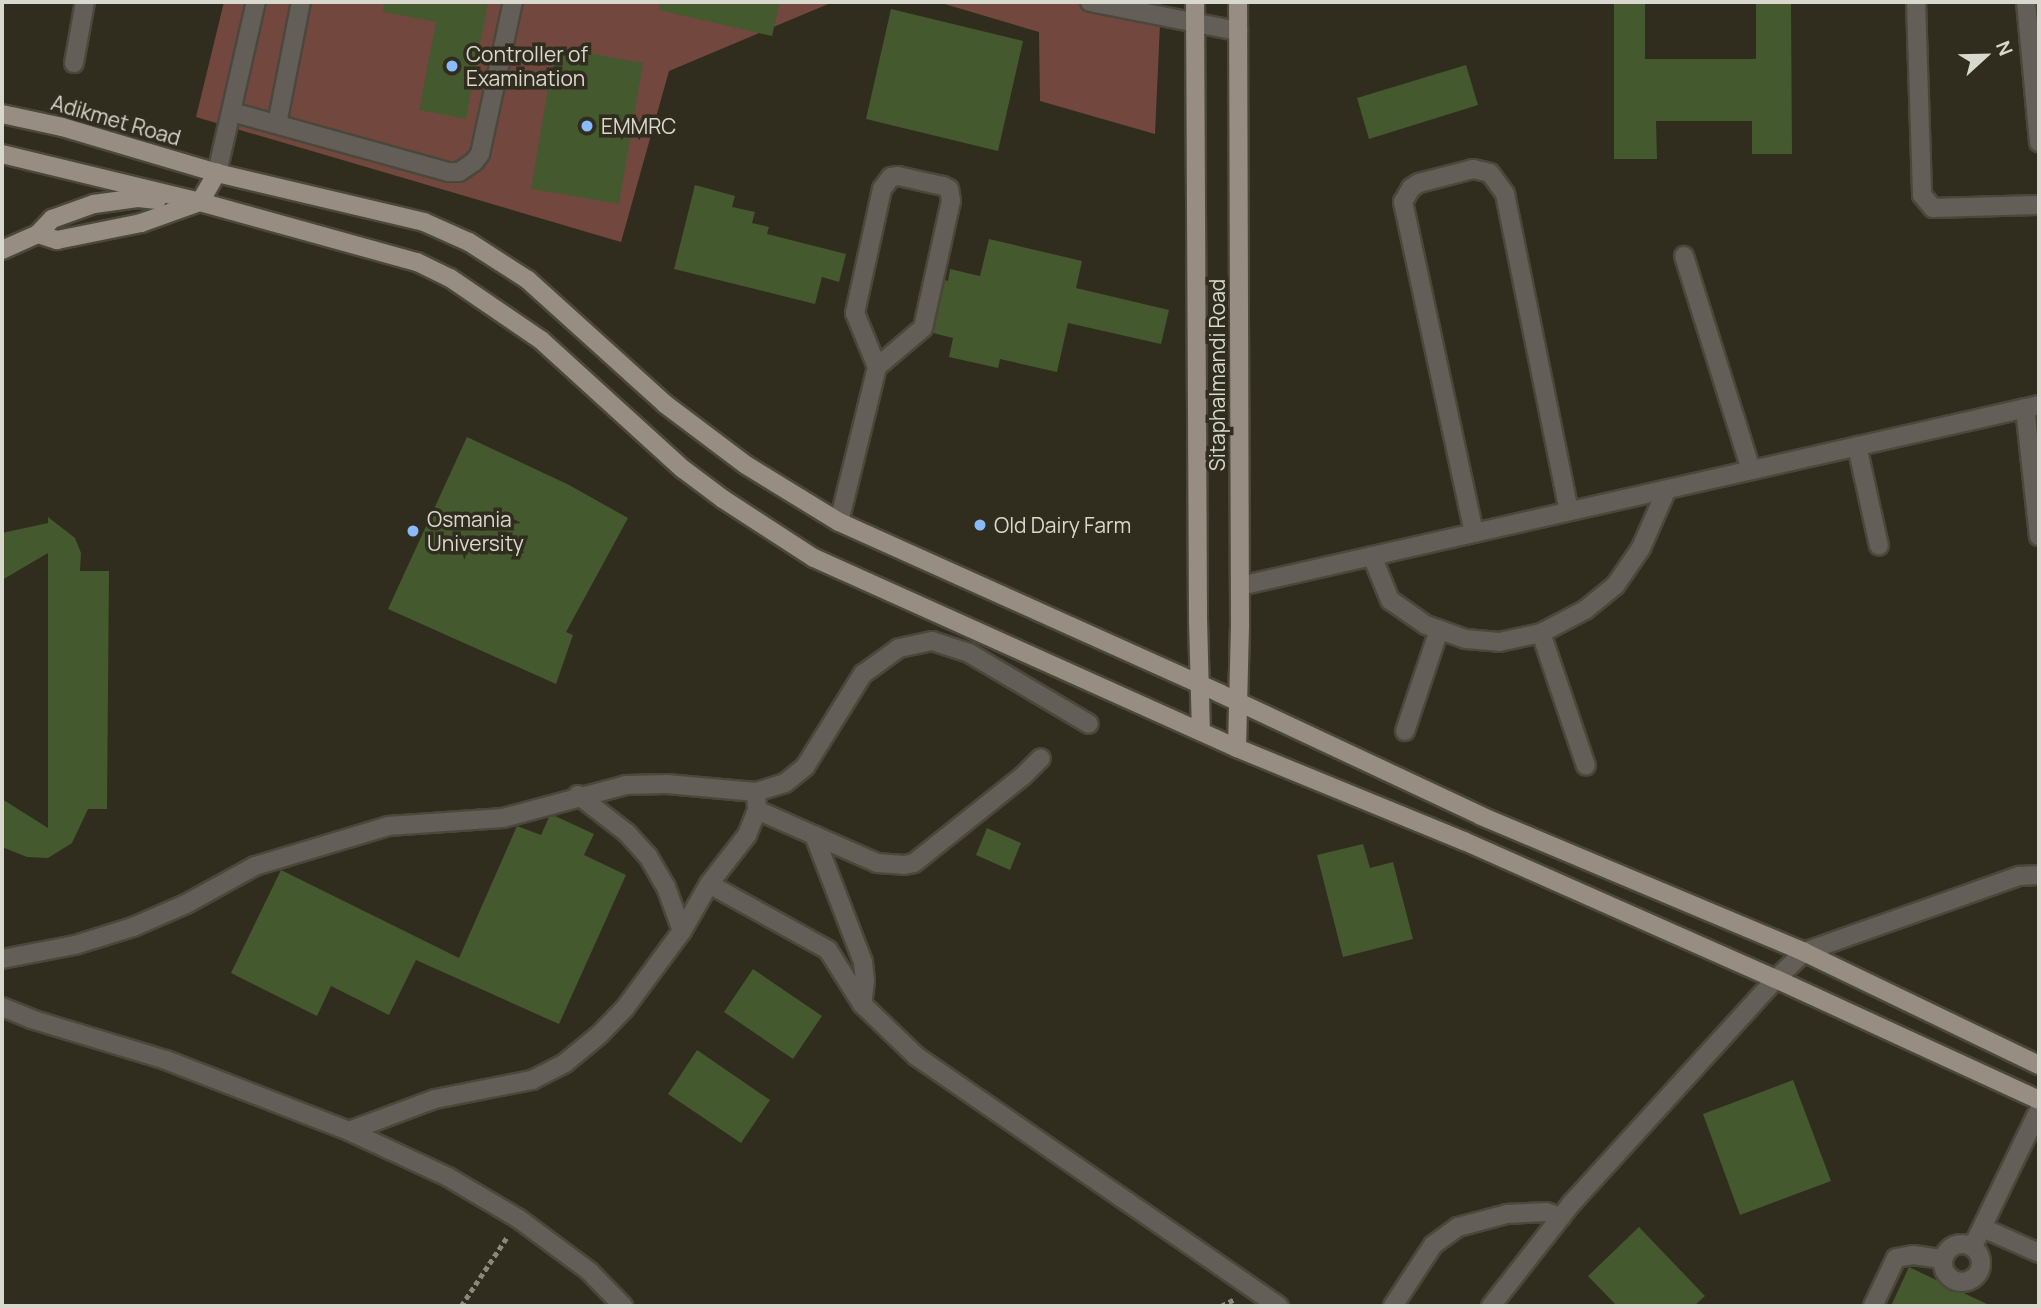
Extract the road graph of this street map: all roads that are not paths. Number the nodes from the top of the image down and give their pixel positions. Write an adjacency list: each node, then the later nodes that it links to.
1 (85, 2): 12 (street)
2 (256, 2): 13 (street)
3 (301, 2): 15 (street)
4 (513, 2): 15 (street)
5 (1090, 2): 10 (street)
6 (1195, 2): 10 (main road, Sitaphalmandi Road)
7 (1238, 2): 11 (main road, Sitaphalmandi Road)
8 (1916, 2): 20 (street)
9 (2026, 2): 16 (street)
10 (1194, 22): 11 (street); 38 (main road, Sitaphalmandi Road)
11 (1238, 31): 35 (main road, Sitaphalmandi Road)
12 (74, 63)
13 (232, 112): 15 (street); 18 (street)
14 (2, 114): 18 (main road, Adikmet Road)
15 (277, 124)
16 (2039, 142)
17 (2, 154): 19 (main road)
18 (217, 173): 19 (main road); 30 (main road, Adikmet Road)
19 (200, 202): 21 (main road); 21 (main road); 41 (main road)
20 (2039, 205)
21 (38, 234): 22 (main road)
22 (2, 250)
23 (1684, 256): 27 (street)
24 (877, 367): 24 (street); 30 (street)
25 (2032, 407): 26 (street); 32 (street)
26 (1857, 446): 27 (street); 33 (street)
27 (1751, 470): 28 (street)
28 (1667, 489): 29 (street); 37 (street)
29 (1569, 511): 31 (street); 31 (street)
30 (839, 522): 38 (main road, Adikmet Road)
31 (1474, 533): 34 (street)
32 (2039, 536)
33 (1879, 546)
34 (1372, 556): 35 (street); 36 (street)
35 (1240, 586): 39 (main road, Sitaphalmandi Road)
36 (1439, 630): 37 (street); 42 (street)
37 (1541, 634): 45 (street)
38 (1201, 685): 39 (main road, Adikmet Road); 41 (main road, Sitaphalmandi Road)
39 (1239, 703): 43 (main road, Sitaphalmandi Road); 53 (main road, Adikmet Road)
40 (1089, 724): 46 (street)
41 (1201, 731): 43 (main road)
42 (1405, 731)
43 (1237, 748): 55 (main road)
44 (1041, 758): 49 (street)
45 (1586, 766)
46 (756, 792): 47 (street); 48 (street)
47 (578, 795): 52 (street); 54 (street)
48 (757, 810): 49 (street); 51 (street)
49 (814, 835): 56 (street)
50 (2039, 875): 53 (street)
51 (709, 884): 52 (street); 56 (street)
52 (682, 932): 61 (street)
53 (1804, 952): 55 (street); 58 (main road, Adikmet Road)
54 (2, 959)
55 (1776, 979): 59 (main road); 62 (street)
56 (862, 1004): 68 (street)
57 (2, 1007): 61 (street)
58 (2039, 1065)
59 (2039, 1100)
60 (2039, 1110): 63 (street)
61 (349, 1131): 67 (street)
62 (1561, 1217): 69 (street); 70 (street)
63 (1983, 1228): 64 (street); 65 (street)
64 (1973, 1246): 66 (street); 66 (street)
65 (2039, 1253)
66 (1943, 1259): 71 (street)
67 (623, 1306)
68 (1279, 1306)
69 (1393, 1306)
70 (1492, 1306)
71 (1873, 1306)

